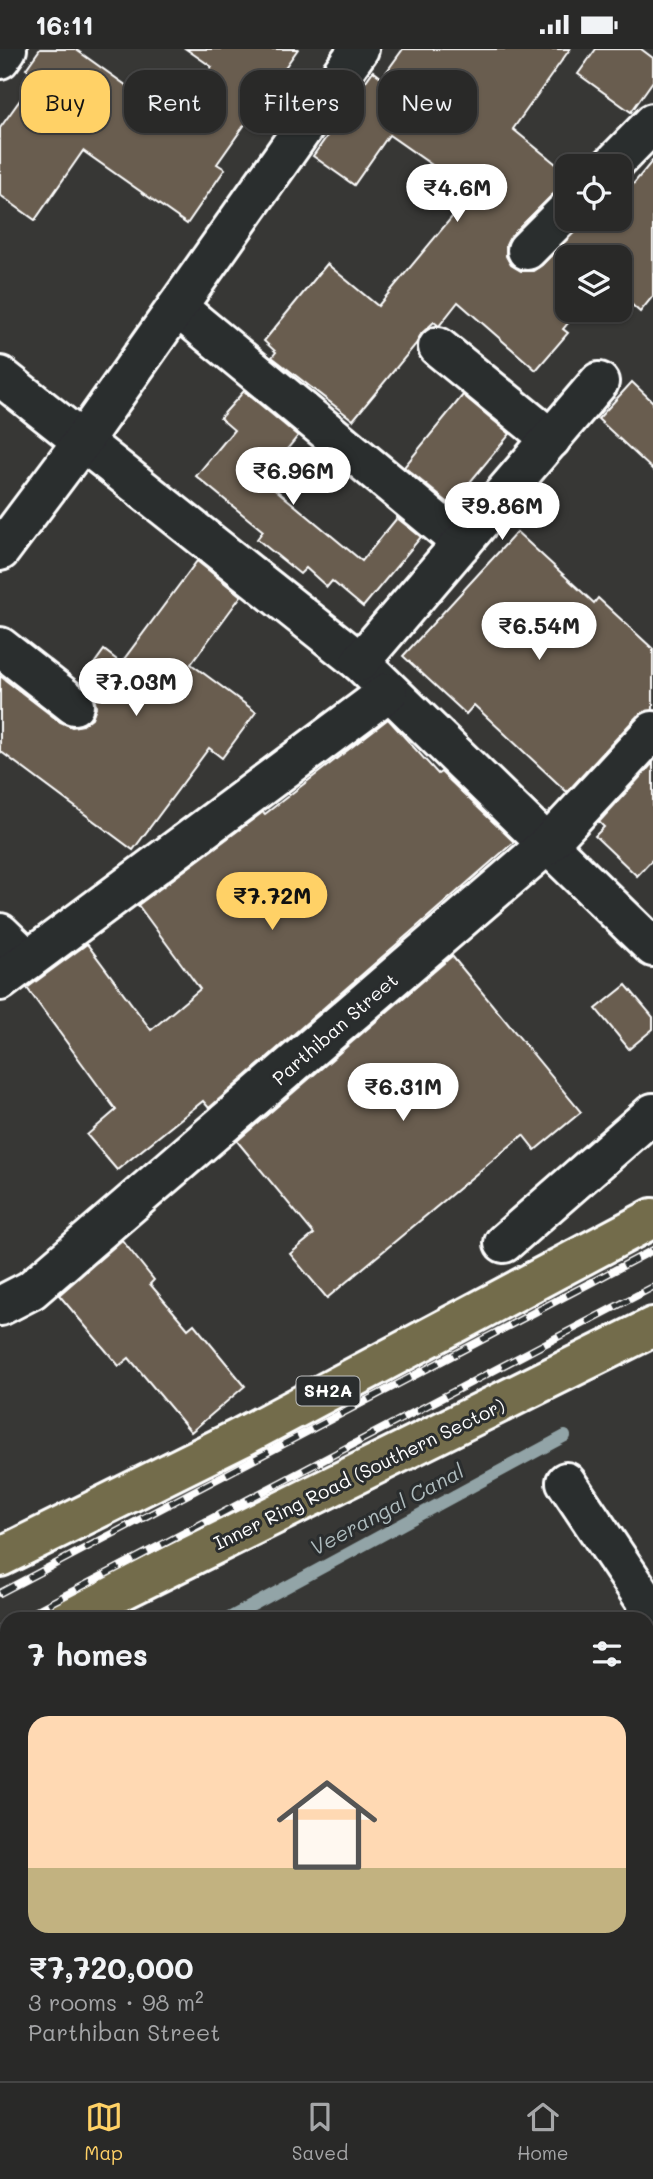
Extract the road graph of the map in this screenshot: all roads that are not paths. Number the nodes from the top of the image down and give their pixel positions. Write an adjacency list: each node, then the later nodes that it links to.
1 (7, 49): 3 (street)
2 (359, 49): 8 (street)
3 (0, 59)
4 (652, 128): 5 (street)
5 (624, 154)
6 (555, 223): 7 (street)
7 (527, 250)
8 (177, 307): 13 (street); 14 (street)
9 (438, 347): 12 (street)
10 (0, 376): 13 (street)
11 (599, 382): 12 (street)
12 (551, 439): 14 (street)
13 (81, 443): 15 (street); 17 (street)
14 (462, 543): 17 (street)
15 (0, 551)
16 (0, 647): 19 (street)
17 (359, 662): 18 (street)
18 (388, 692): 21 (street); 24 (street)
19 (74, 705)
20 (653, 731): 21 (street, Parthiban Street)
21 (550, 843): 23 (street); 28 (street, Parthiban Street)
22 (0, 933): 24 (street)
23 (653, 947)
24 (14, 970)
25 (653, 1113): 27 (street)
26 (653, 1218): 31 (main road, SH2A)
27 (504, 1243)
28 (0, 1306)
29 (653, 1327): 32 (main road, Inner Ring Road (Southern Sector))
30 (566, 1482): 33 (street)
31 (0, 1557)
32 (78, 1612)
33 (653, 1612)

